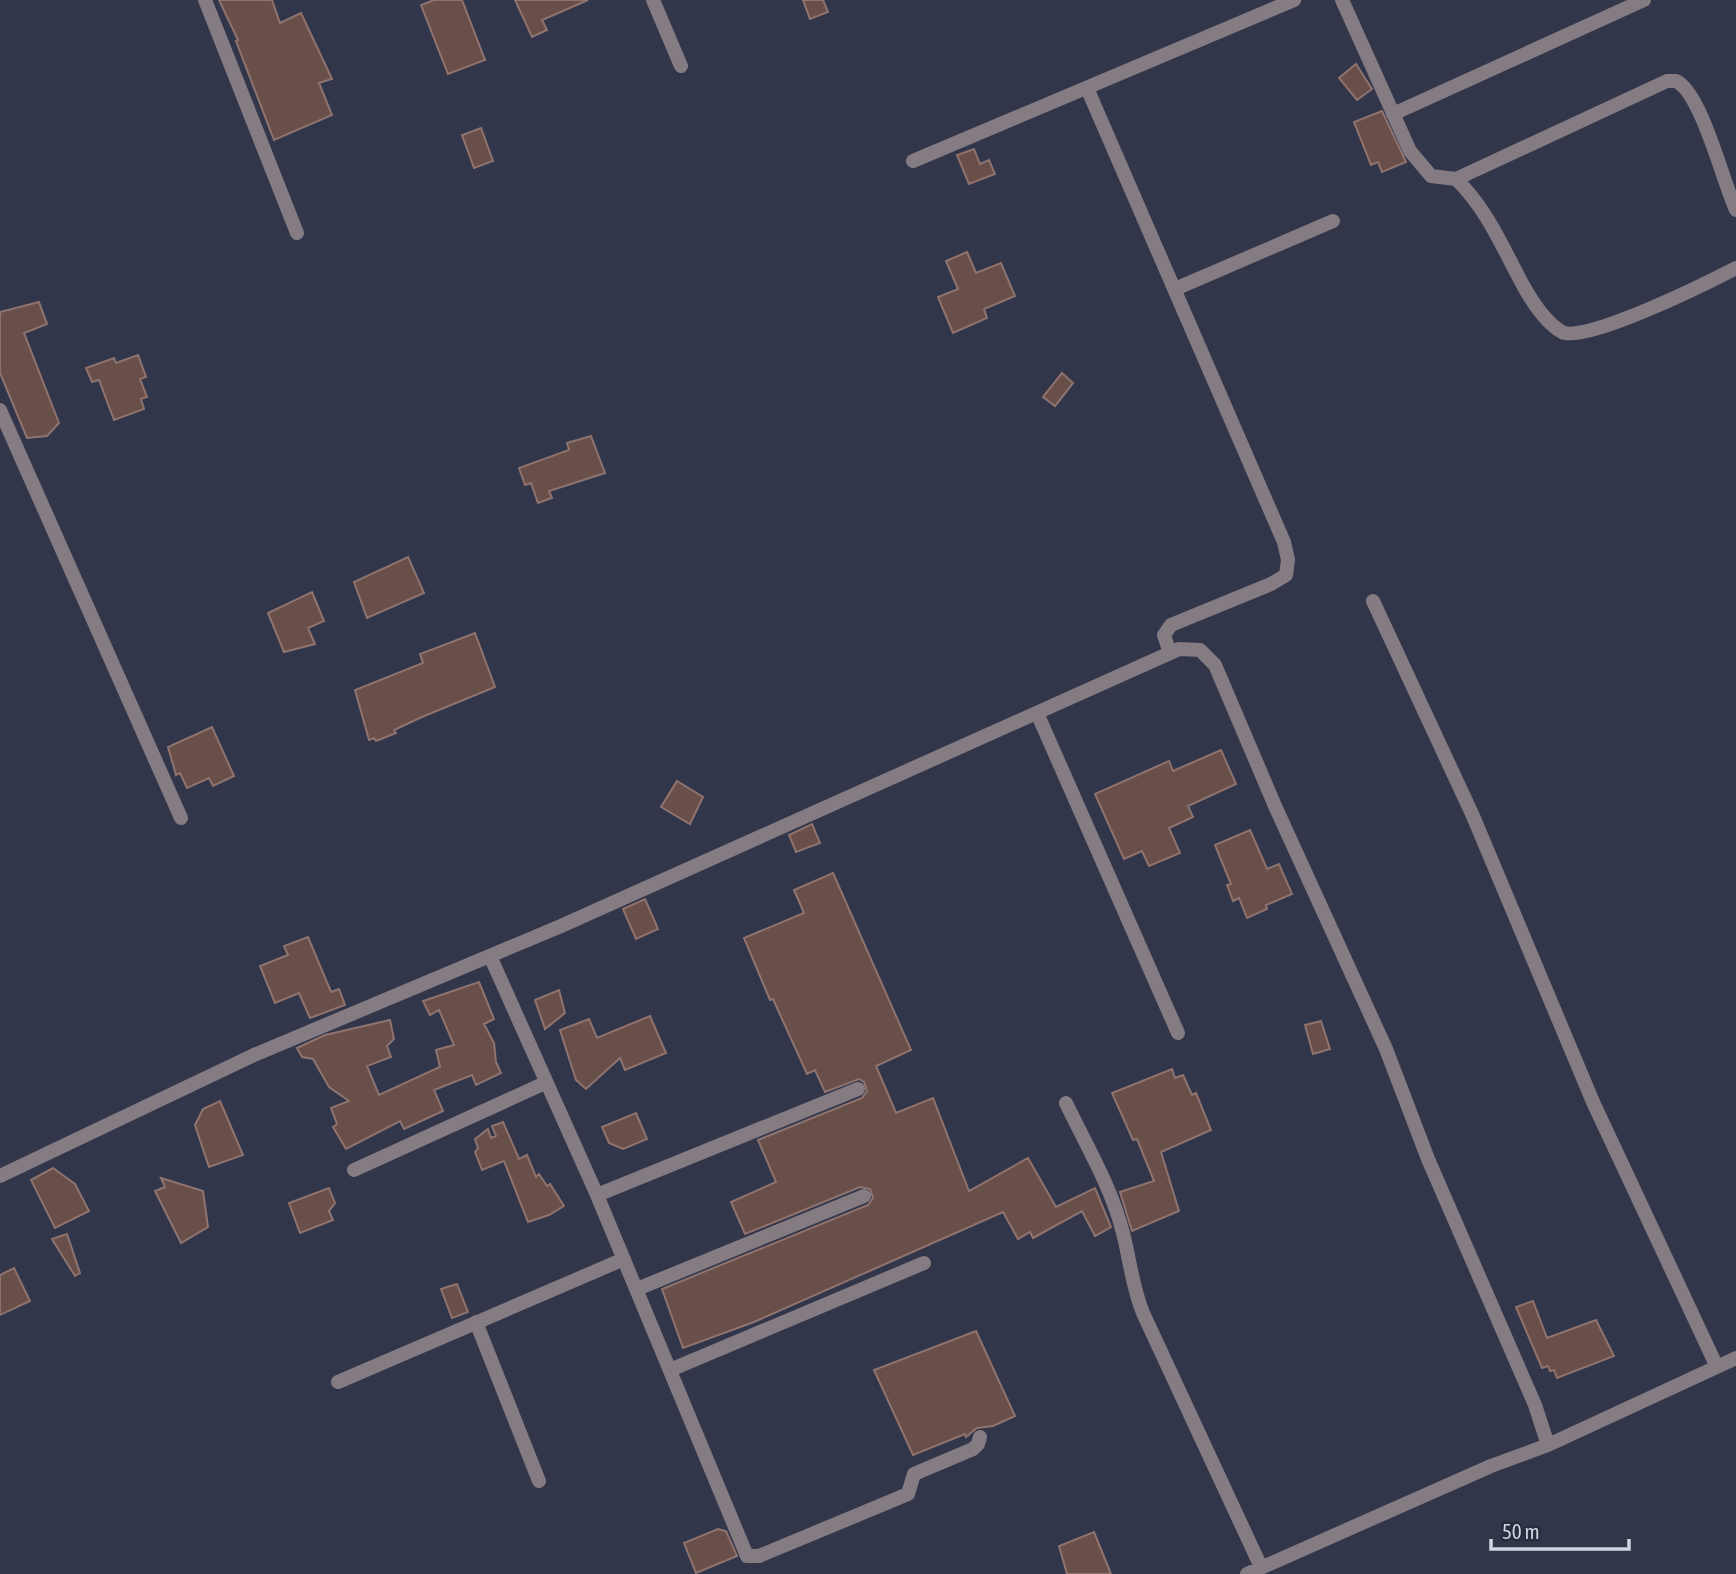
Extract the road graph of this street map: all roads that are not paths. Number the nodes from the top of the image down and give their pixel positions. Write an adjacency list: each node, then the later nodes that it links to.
1 (205, 0): 13 (street)
2 (653, 0): 6 (street)
3 (1294, 0): 7 (street)
4 (1342, 0): 8 (street)
5 (1644, 0): 8 (street)
6 (681, 66)
7 (1087, 88): 9 (street); 15 (street)
8 (1393, 114): 10 (street)
9 (912, 161)
10 (1456, 179): 11 (street); 14 (street)
11 (1736, 210)
12 (1333, 222): 15 (street)
13 (297, 233)
14 (1736, 268)
15 (1175, 289): 18 (street)
16 (0, 410): 20 (street)
17 (1373, 601): 35 (street)
18 (1170, 653): 19 (street); 39 (street)
19 (1037, 713): 21 (street); 22 (street)
20 (181, 818)
21 (490, 956): 23 (street); 27 (street)
22 (1178, 1033)
23 (544, 1083): 26 (street); 28 (street)
24 (858, 1089): 28 (street)
25 (1066, 1103): 41 (street)
26 (354, 1170)
27 (0, 1177)
28 (597, 1195): 30 (street)
29 (864, 1196): 32 (street)
30 (624, 1259): 32 (street); 33 (street)
31 (924, 1263): 36 (street)
32 (636, 1289): 36 (street)
33 (476, 1322): 37 (street); 40 (street)
34 (1736, 1358): 35 (street)
35 (1717, 1367): 39 (street)
36 (670, 1370): 38 (street)
37 (338, 1382)
38 (980, 1437)
39 (1548, 1445): 41 (street)
40 (539, 1481)
41 (1261, 1567): 42 (street)
42 (1247, 1574)

